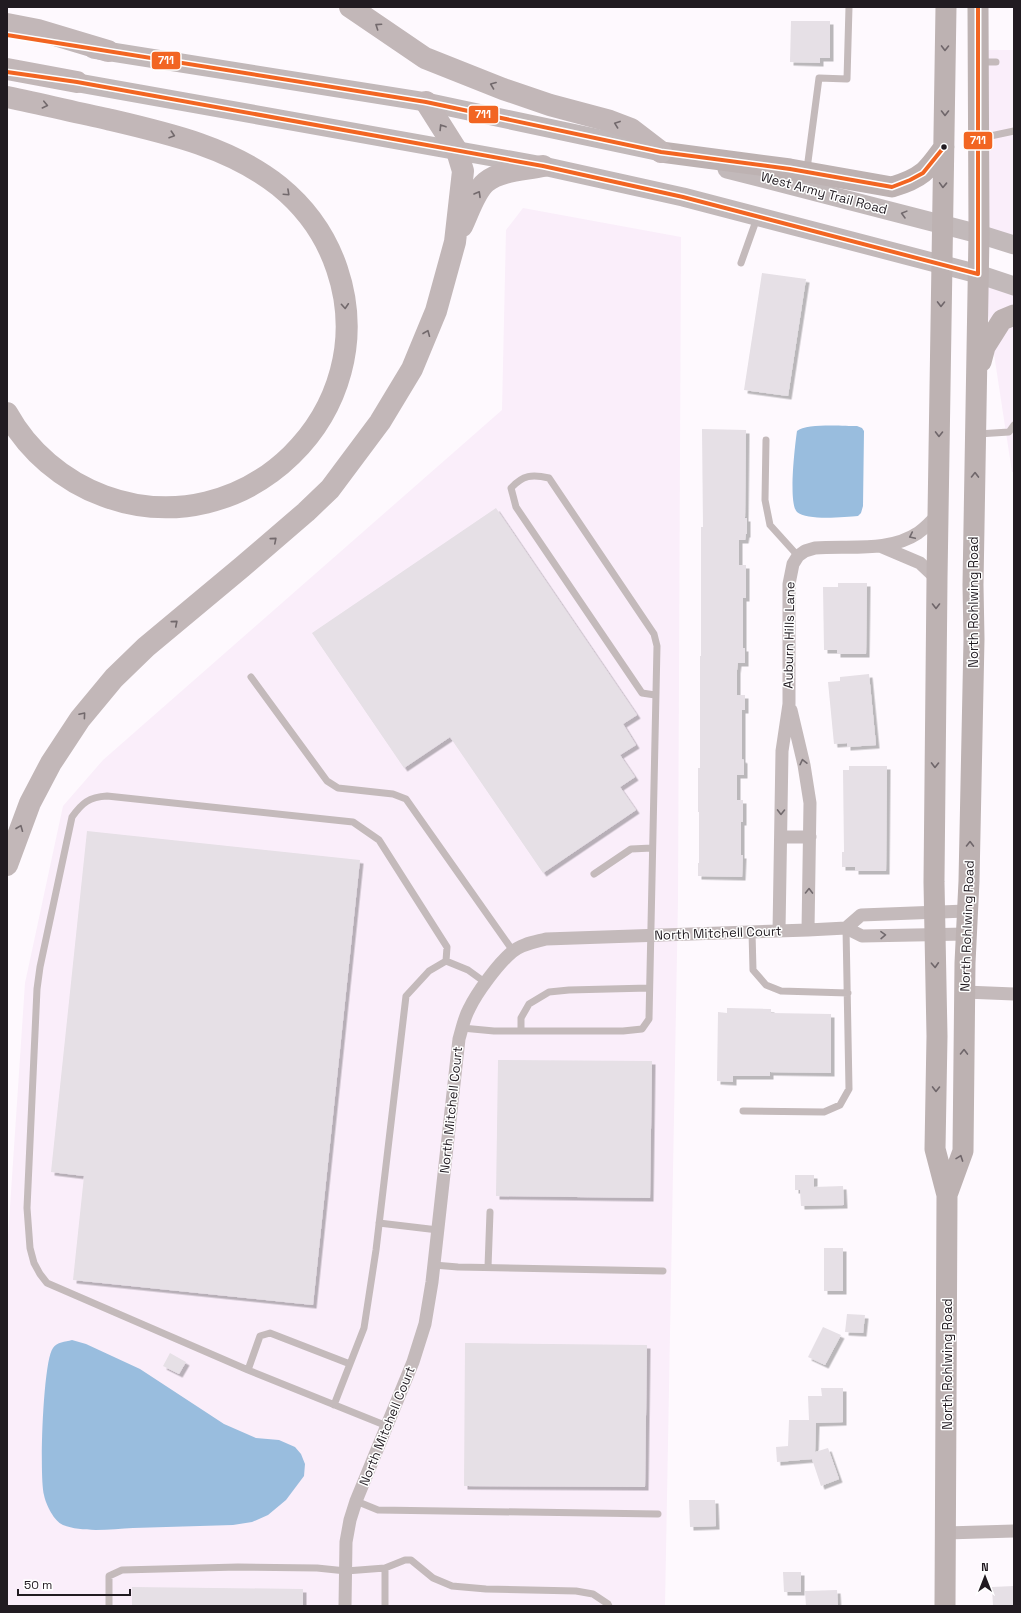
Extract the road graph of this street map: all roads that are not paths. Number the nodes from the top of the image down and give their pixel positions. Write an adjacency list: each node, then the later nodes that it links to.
1 (350, 7): 17 (highway, one-way to 1)
2 (849, 7): 19 (lane)
3 (946, 7): 15 (main road, North Rohlwing Road, one-way to 15)
4 (978, 7): 14 (main road, North Rohlwing Road)
5 (7, 24): 7 (highway)
6 (7, 35): 7 (main road, West Army Trail Road)
7 (108, 51): 12 (main road, West Army Trail Road)
8 (7, 69): 10 (highway)
9 (7, 72): 10 (main road)
10 (77, 82): 16 (main road)
11 (7, 98): 31 (highway, one-way to 31)
12 (426, 102): 16 (highway, one-way to 12); 17 (main road, West Army Trail Road)
13 (1014, 131): 14 (lane)
14 (979, 139): 22 (main road, North Rohlwing Road)
15 (944, 147): 19 (main road); 21 (main road, North Rohlwing Road, one-way to 21)
16 (457, 151): 18 (main road); 23 (highway)
17 (662, 152): 19 (main road); 21 (main road, West Army Trail Road, one-way to 17)
18 (543, 166): 20 (main road); 23 (highway, one-way to 18)
19 (807, 172)
20 (758, 216): 25 (lane); 26 (main road)
21 (942, 224): 22 (main road, West Army Trail Road); 26 (main road, North Rohlwing Road)
22 (979, 234): 24 (main road, West Army Trail Road); 27 (main road, North Rohlwing Road)
23 (455, 242): 45 (highway, one-way to 23)
24 (1014, 245)
25 (741, 263)
26 (942, 265): 27 (main road); 35 (main road, North Rohlwing Road, one-way to 35)
27 (978, 274): 28 (main road); 30 (main road, North Rohlwing Road)
28 (1014, 286)
29 (1014, 315): 30 (main road)
30 (976, 382): 33 (main road, North Rohlwing Road)
31 (7, 413)
32 (1014, 425): 33 (lane)
33 (976, 434): 47 (main road, North Rohlwing Road, one-way to 33)
34 (766, 440): 37 (lane)
35 (938, 514): 36 (street, one-way to 36); 38 (main road, North Rohlwing Road)
36 (880, 546): 37 (street); 38 (street)
37 (798, 556): 41 (street, Auburn Hills Lane)
38 (937, 580): 48 (main road, North Rohlwing Road, one-way to 48)
39 (251, 677): 56 (lane)
40 (656, 694): 40 (lane); 44 (lane)
41 (789, 704): 42 (street, Auburn Hills Lane, one-way to 42); 43 (street, Auburn Hills Lane, one-way to 41)
42 (781, 837): 43 (street); 51 (street, Auburn Hills Lane)
43 (810, 837): 50 (street, Auburn Hills Lane, one-way to 43)
44 (652, 848): 46 (lane); 55 (lane)
45 (7, 865)
46 (594, 874)
47 (966, 911): 48 (street); 54 (main road, North Rohlwing Road)
48 (935, 912): 49 (street); 53 (main road, North Rohlwing Road)
49 (846, 928): 50 (street, North Mitchell Court); 53 (street, North Mitchell Court, one-way to 53); 61 (lane)
50 (808, 930): 51 (street, North Mitchell Court)
51 (779, 931): 52 (street, North Mitchell Court)
52 (752, 932): 55 (street, North Mitchell Court); 61 (lane)
53 (935, 934): 54 (street, North Mitchell Court); 66 (main road, North Rohlwing Road, one-way to 66)
54 (966, 934): 60 (main road, North Rohlwing Road)
55 (650, 936): 56 (street, North Mitchell Court); 59 (lane)
56 (512, 951): 58 (street, North Mitchell Court)
57 (446, 961): 58 (lane); 68 (lane); 74 (lane)
58 (486, 983): 63 (street, North Mitchell Court)
59 (649, 988): 64 (lane); 64 (lane)
60 (965, 992): 62 (street); 66 (main road, North Rohlwing Road, one-way to 60)
61 (848, 993): 65 (lane)
62 (1014, 994)
63 (462, 1028): 64 (lane); 69 (street, North Mitchell Court)
64 (521, 1031)
65 (744, 1111)
66 (947, 1195): 80 (main road, North Rohlwing Road)
67 (490, 1212): 71 (lane)
68 (379, 1223): 69 (lane); 73 (lane)
69 (438, 1230): 70 (street, North Mitchell Court)
70 (434, 1265): 71 (lane); 76 (street, North Mitchell Court)
71 (488, 1267): 72 (lane)
72 (663, 1271)
73 (350, 1364): 74 (lane); 75 (lane)
74 (248, 1370): 75 (lane)
75 (334, 1405): 76 (lane)
76 (386, 1426): 77 (street, North Mitchell Court)
77 (356, 1501): 78 (lane); 82 (street, North Mitchell Court)
78 (658, 1514)
79 (1014, 1531): 80 (street)
80 (946, 1533): 87 (main road, North Rohlwing Road)
81 (385, 1568): 82 (lane); 85 (lane); 86 (lane)
82 (346, 1571): 83 (lane); 84 (street, North Mitchell Court)
83 (109, 1606)
84 (345, 1606)
85 (385, 1606)
86 (609, 1606)
87 (945, 1606)

